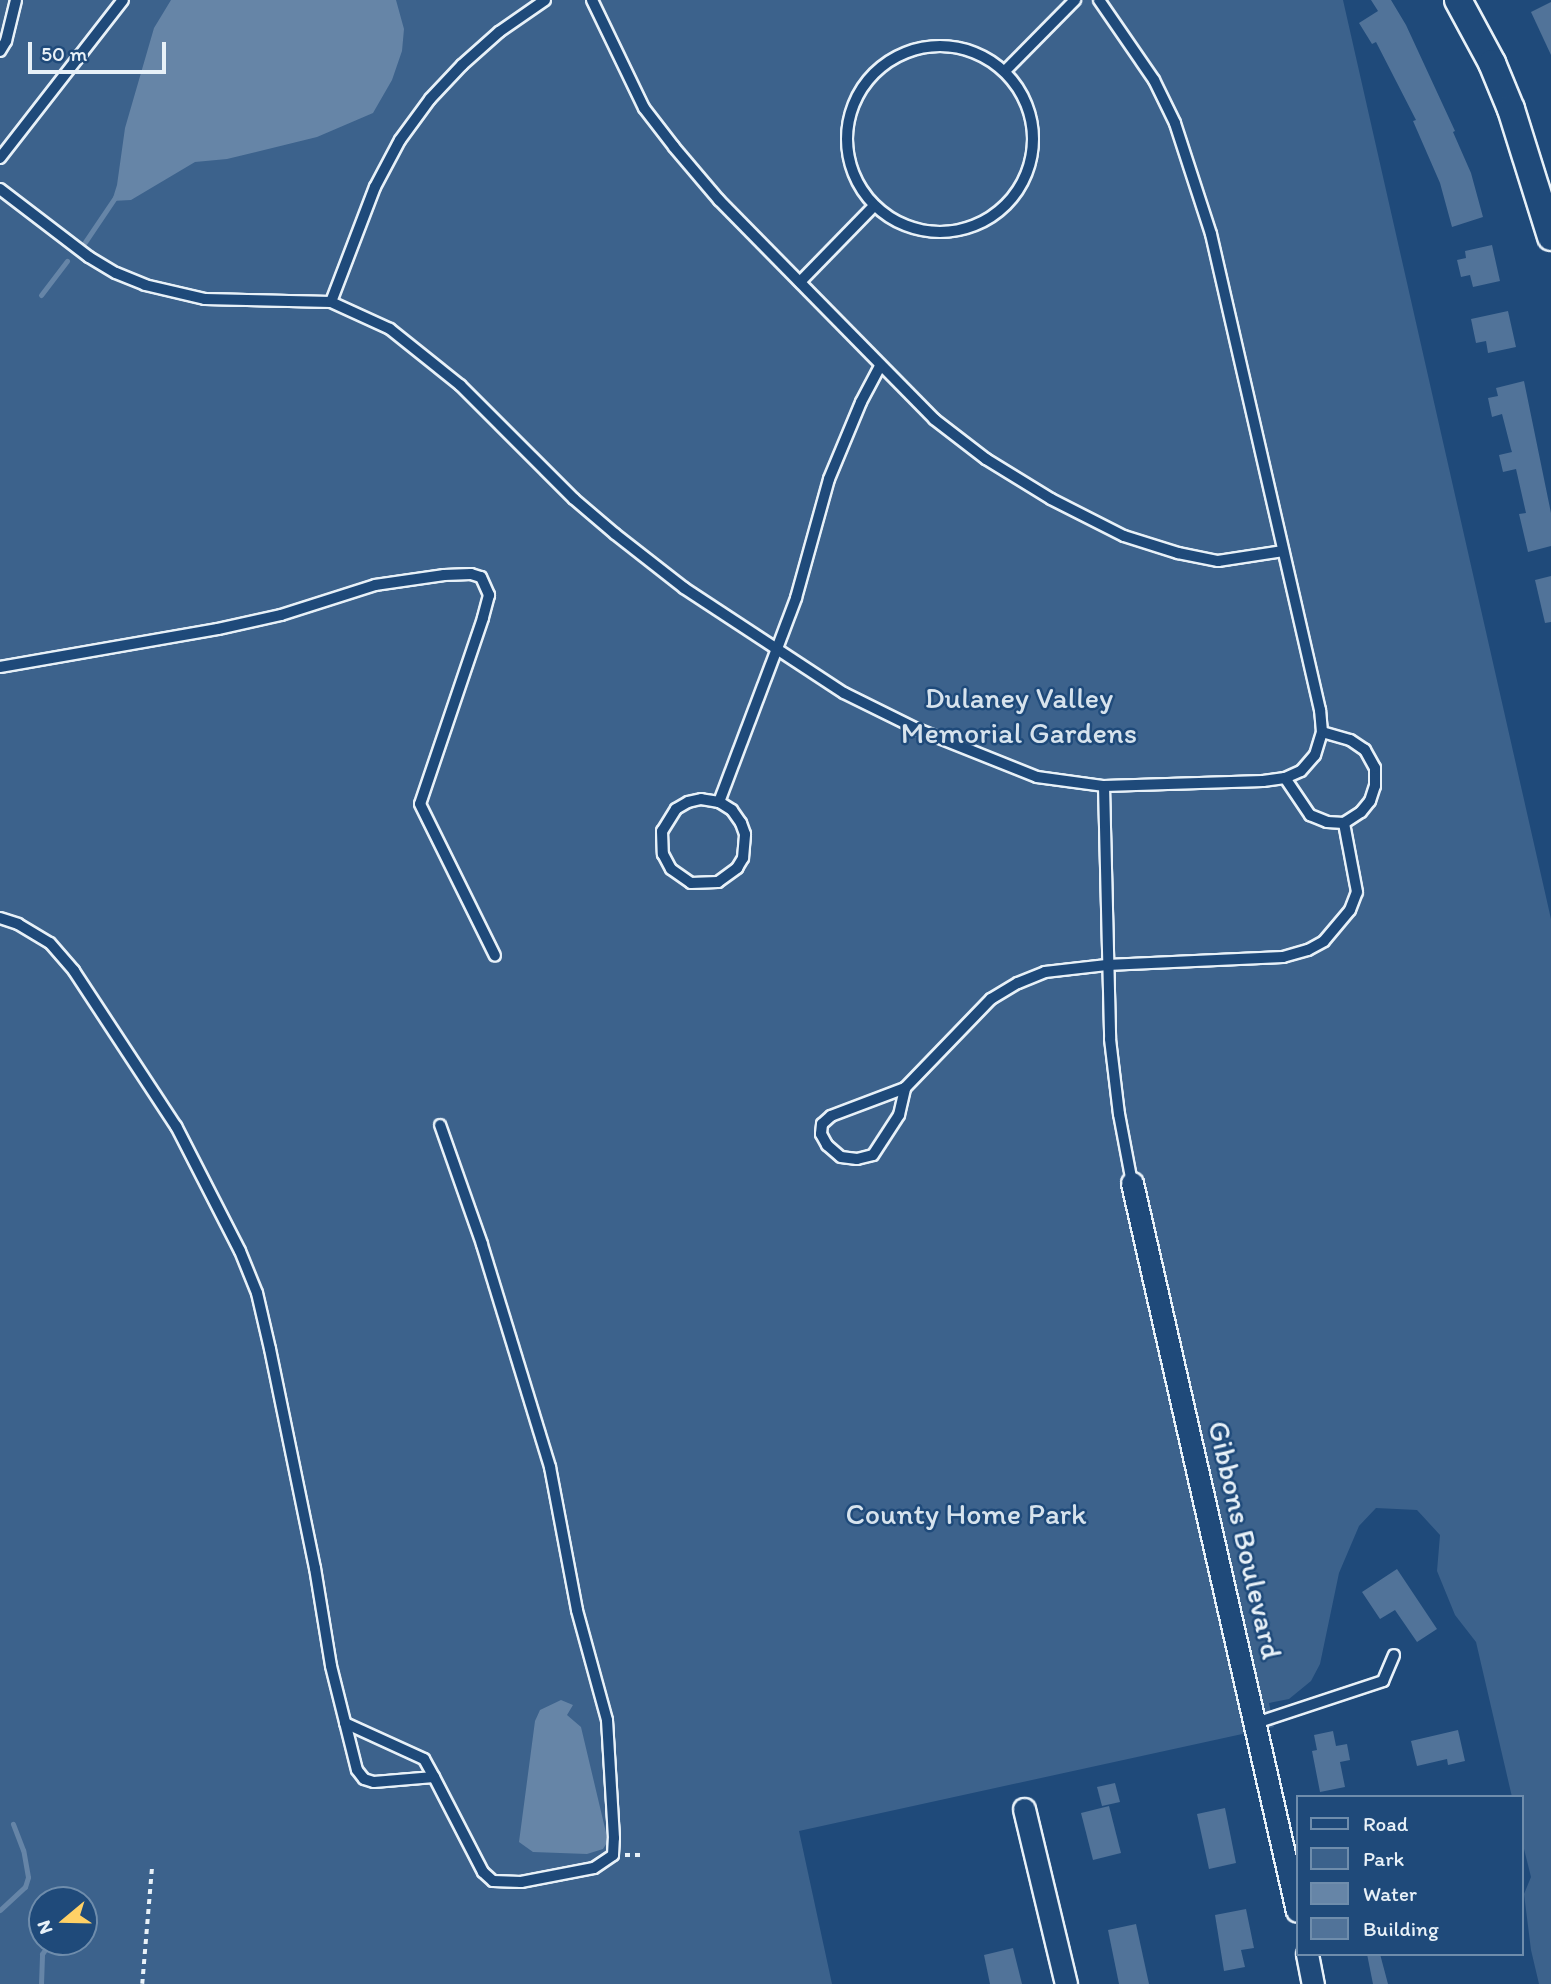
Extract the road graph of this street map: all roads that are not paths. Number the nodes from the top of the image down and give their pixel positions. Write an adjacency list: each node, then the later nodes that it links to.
1 (16, 0): 8 (lane)
2 (123, 0): 10 (lane)
3 (545, 0): 15 (lane)
4 (592, 0): 14 (lane)
5 (1074, 0): 9 (lane)
6 (1099, 0): 17 (lane)
7 (1458, 0): 13 (street)
8 (0, 51)
9 (1005, 71): 12 (lane); 12 (lane)
10 (0, 158)
11 (0, 189): 15 (lane)
12 (874, 206): 14 (lane)
13 (1551, 237)
14 (800, 282): 16 (lane)
15 (331, 302): 18 (lane)
16 (880, 367): 17 (lane); 18 (lane)
17 (1283, 551): 20 (lane)
18 (777, 652): 22 (lane); 23 (lane)
19 (0, 667): 26 (lane)
20 (1322, 732): 21 (lane); 24 (lane)
21 (1285, 778): 22 (lane); 24 (lane)
22 (1104, 786): 27 (lane)
23 (719, 802): 23 (lane)
24 (1344, 823): 27 (lane)
25 (0, 918): 32 (lane)
26 (495, 956)
27 (1107, 965): 28 (lane); 30 (lane)
28 (905, 1088): 28 (lane)
29 (440, 1125): 34 (lane)
30 (1132, 1183): 33 (street, Gibbons Boulevard)
31 (1394, 1655): 33 (lane)
32 (345, 1723): 34 (lane); 34 (lane)
33 (1256, 1723): 36 (street, Gibbons Boulevard)
34 (434, 1777)
35 (1024, 1809): 38 (street)
36 (1296, 1906)
37 (1307, 1956): 39 (street)
38 (1066, 1984)
39 (1313, 1984)

